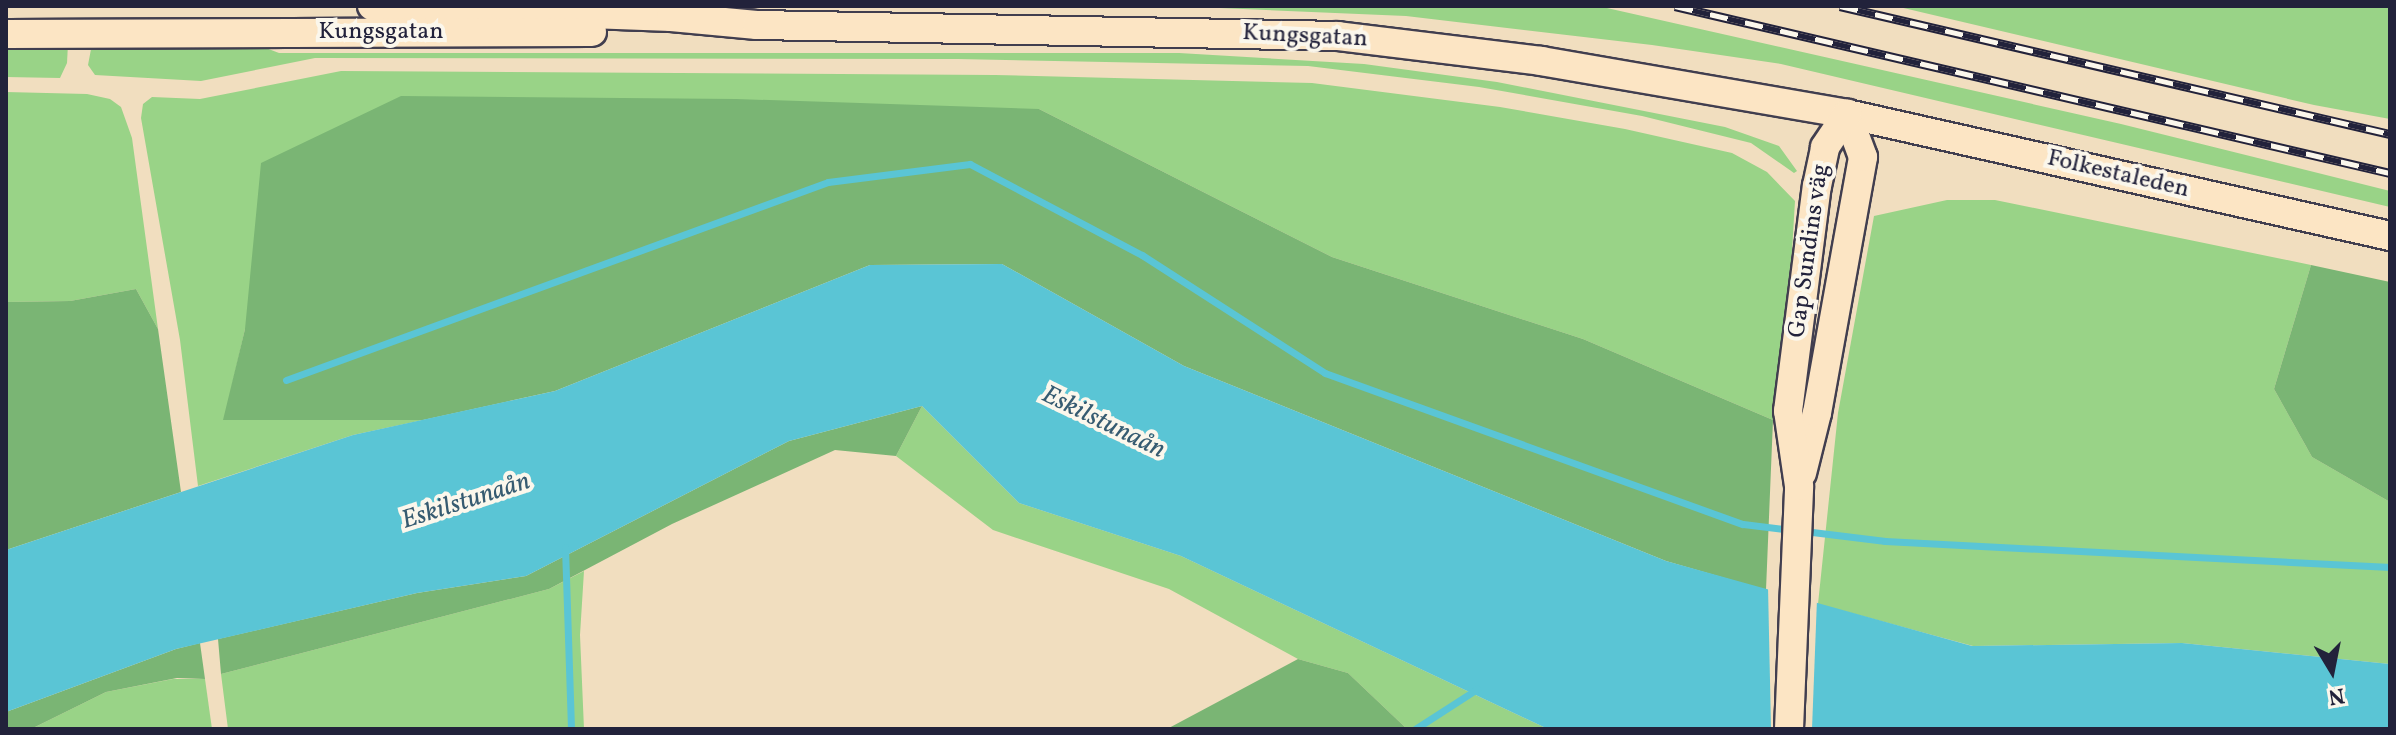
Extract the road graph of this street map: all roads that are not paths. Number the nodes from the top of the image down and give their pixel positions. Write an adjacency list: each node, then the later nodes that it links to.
1 (372, 6): 2 (main road, Kungsgatan)
2 (757, 25): 3 (main road, Kungsgatan); 4 (main road, Kungsgatan)
3 (6, 34)
4 (1847, 114): 5 (main road, Folkestaleden); 6 (main road, Gap Sundins väg); 6 (main road, Gap Sundins väg)
5 (2390, 236)
6 (1799, 486): 7 (main road, Gap Sundins väg)
7 (1789, 729)

